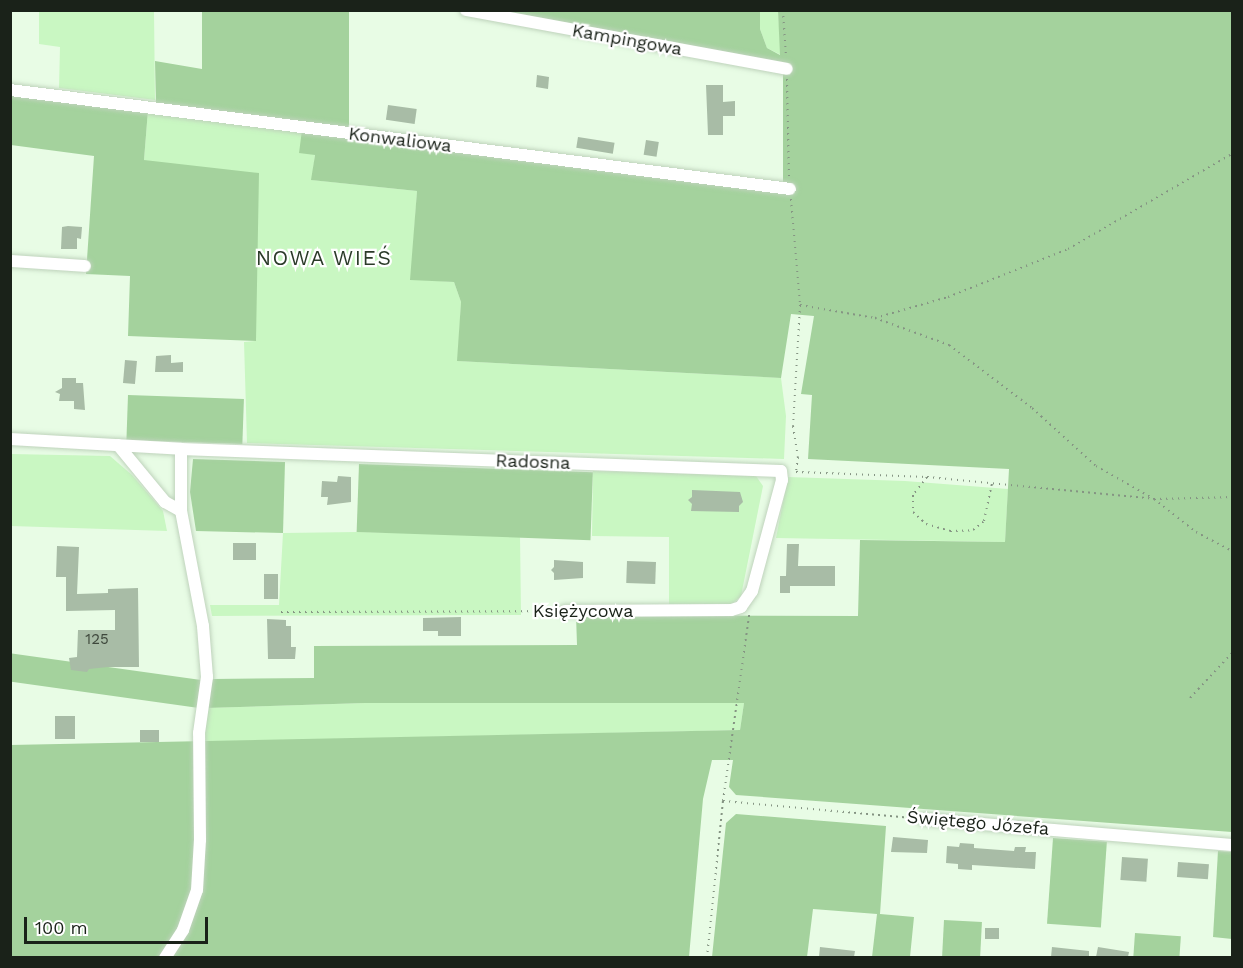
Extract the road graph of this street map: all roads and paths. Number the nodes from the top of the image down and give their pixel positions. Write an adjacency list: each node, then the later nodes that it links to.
1 (466, 10): 3 (street, Kampingowa)
2 (783, 10): 3 (path)
3 (787, 69): 6 (path)
4 (10, 90): 6 (street, Konwaliowa)
5 (1233, 154): 10 (path)
6 (790, 189): 9 (path)
7 (10, 261): 8 (street)
8 (85, 266)
9 (800, 305): 10 (path); 15 (path)
10 (875, 318): 19 (path)
11 (10, 439): 12 (street, Radosna)
12 (118, 445): 13 (street, Radosna); 20 (street)
13 (181, 449): 14 (street, Radosna); 20 (street)
14 (781, 471): 15 (path); 22 (street, Księżycowa)
15 (796, 472): 16 (path)
16 (927, 477): 17 (path); 17 (path)
17 (992, 482): 19 (path)
18 (1233, 497): 19 (path)
19 (1154, 498): 21 (path)
20 (181, 511): 30 (street)
21 (1233, 551)
22 (564, 611): 24 (path, Księżycowa)
23 (749, 611): 27 (path)
24 (281, 612)
25 (1233, 652): 26 (path)
26 (1190, 698)
27 (723, 801): 28 (path, Świętego Józefa); 31 (path)
28 (923, 819): 29 (street, Świętego Józefa)
29 (1233, 845)
30 (165, 957)
31 (707, 957)

